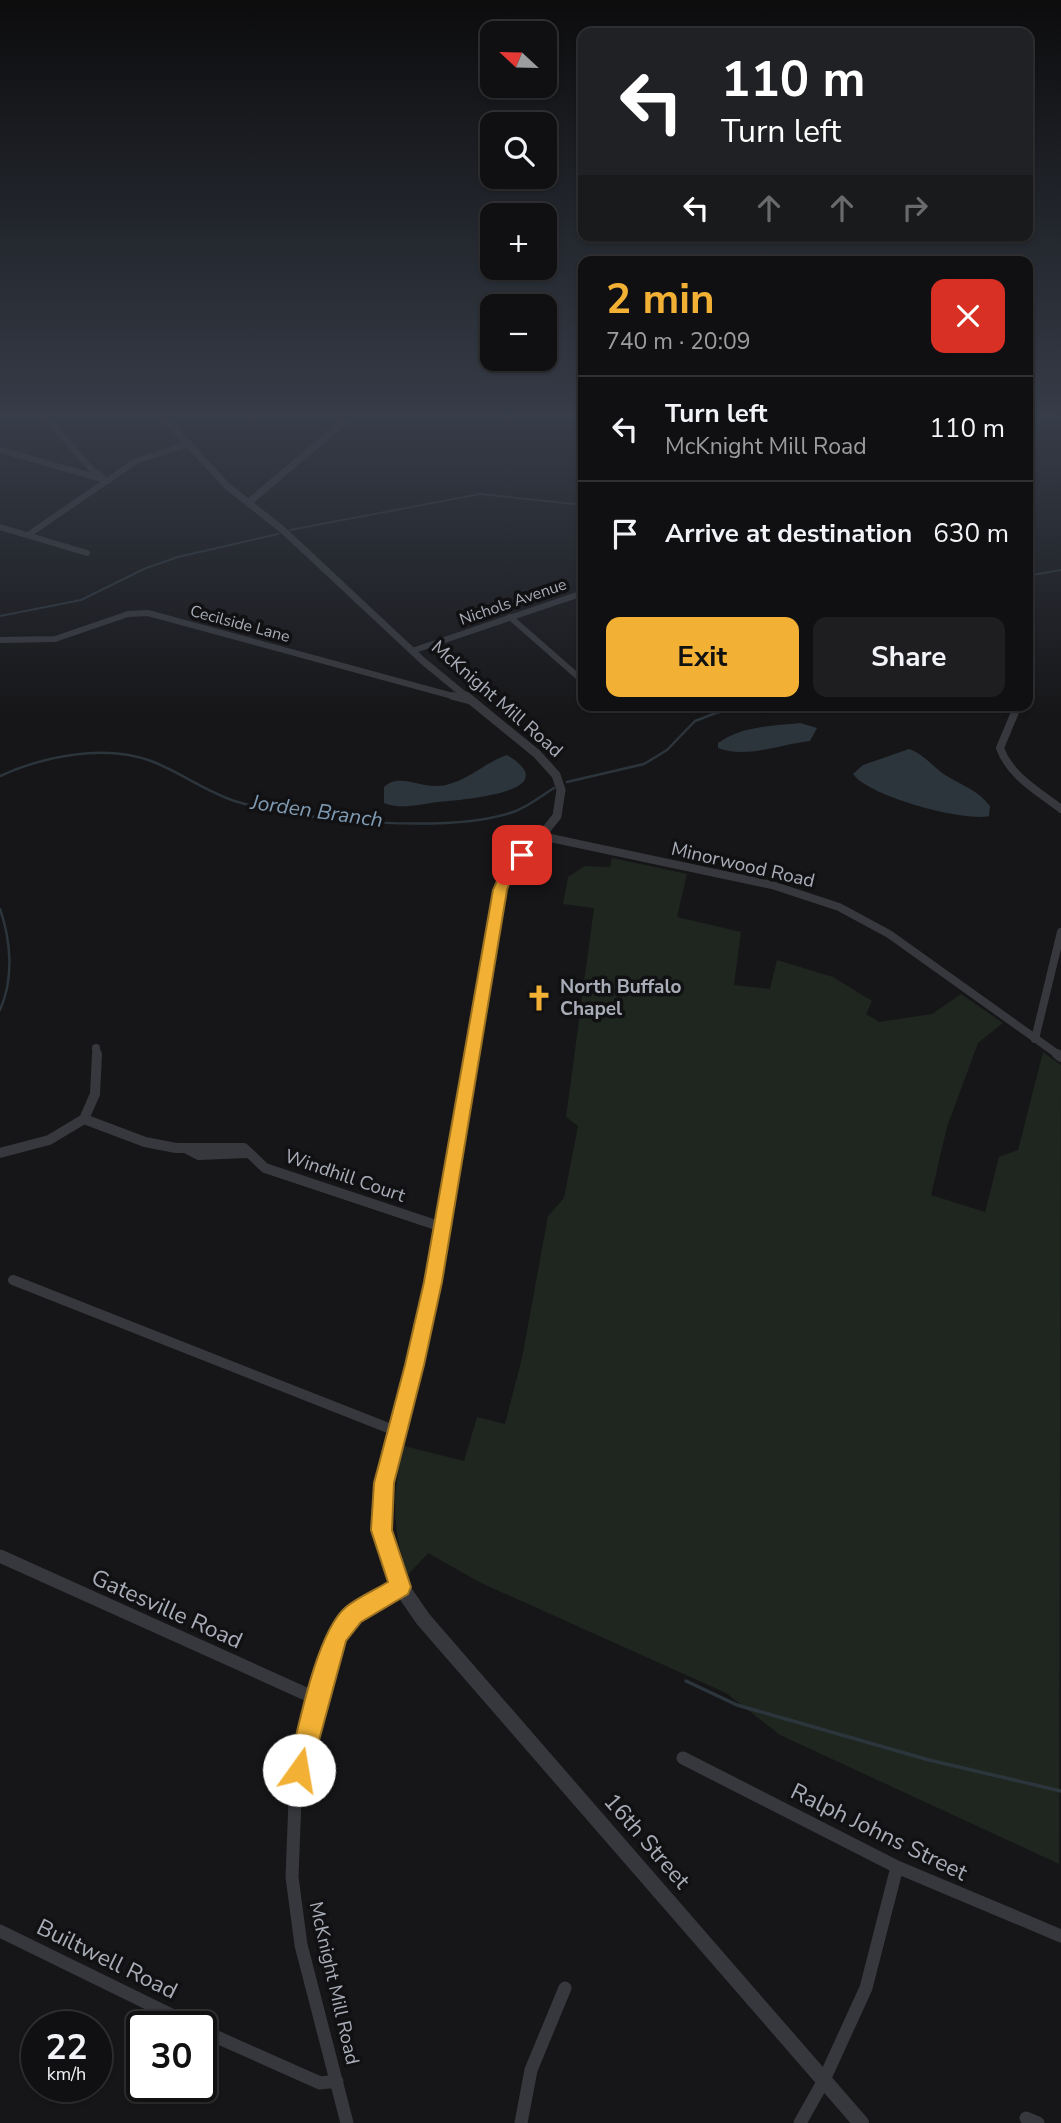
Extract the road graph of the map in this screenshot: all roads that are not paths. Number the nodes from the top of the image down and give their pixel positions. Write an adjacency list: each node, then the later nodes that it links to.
1 (52, 519): 4 (street)
2 (268, 519): 9 (street, McKnight Mill Road)
3 (0, 527): 4 (street)
4 (28, 535): 5 (street)
5 (87, 553)
6 (578, 595): 7 (street, Nichols Avenue)
7 (510, 617): 9 (street, Nichols Avenue); 10 (street)
8 (0, 640): 11 (street, Cecilside Lane)
9 (412, 651): 11 (street, McKnight Mill Road)
10 (578, 677)
11 (472, 701): 14 (street, McKnight Mill Road)
12 (1015, 711): 13 (street)
13 (1061, 808)
14 (541, 836): 16 (street, Minorwood Road); 21 (street, McKnight Mill Road)
15 (1061, 932): 16 (street)
16 (1035, 1039): 18 (street, Minorwood Road)
17 (96, 1048): 19 (street)
18 (1061, 1057)
19 (84, 1119): 20 (street); 21 (street, Windhill Court)
20 (0, 1153)
21 (442, 1227): 23 (street, McKnight Mill Road)
22 (13, 1280): 23 (street)
23 (396, 1431): 25 (street, McKnight Mill Road)
24 (0, 1556): 26 (street, Gatesville Road)
25 (401, 1587): 26 (street, McKnight Mill Road); 35 (street, 16th Street)
26 (317, 1699): 34 (street, McKnight Mill Road)
27 (682, 1758): 28 (street, Ralph Johns Street)
28 (897, 1867): 30 (street, Ralph Johns Street); 35 (street)
29 (0, 1931): 32 (street, Builtwell Road)
30 (1061, 1936)
31 (565, 1988): 37 (street)
32 (163, 2011)
33 (217, 2037): 34 (street)
34 (337, 2081): 36 (street, McKnight Mill Road)
35 (823, 2082): 38 (street); 39 (street, 16th Street)
36 (347, 2123)
37 (521, 2123)
38 (800, 2123)
39 (861, 2123)

